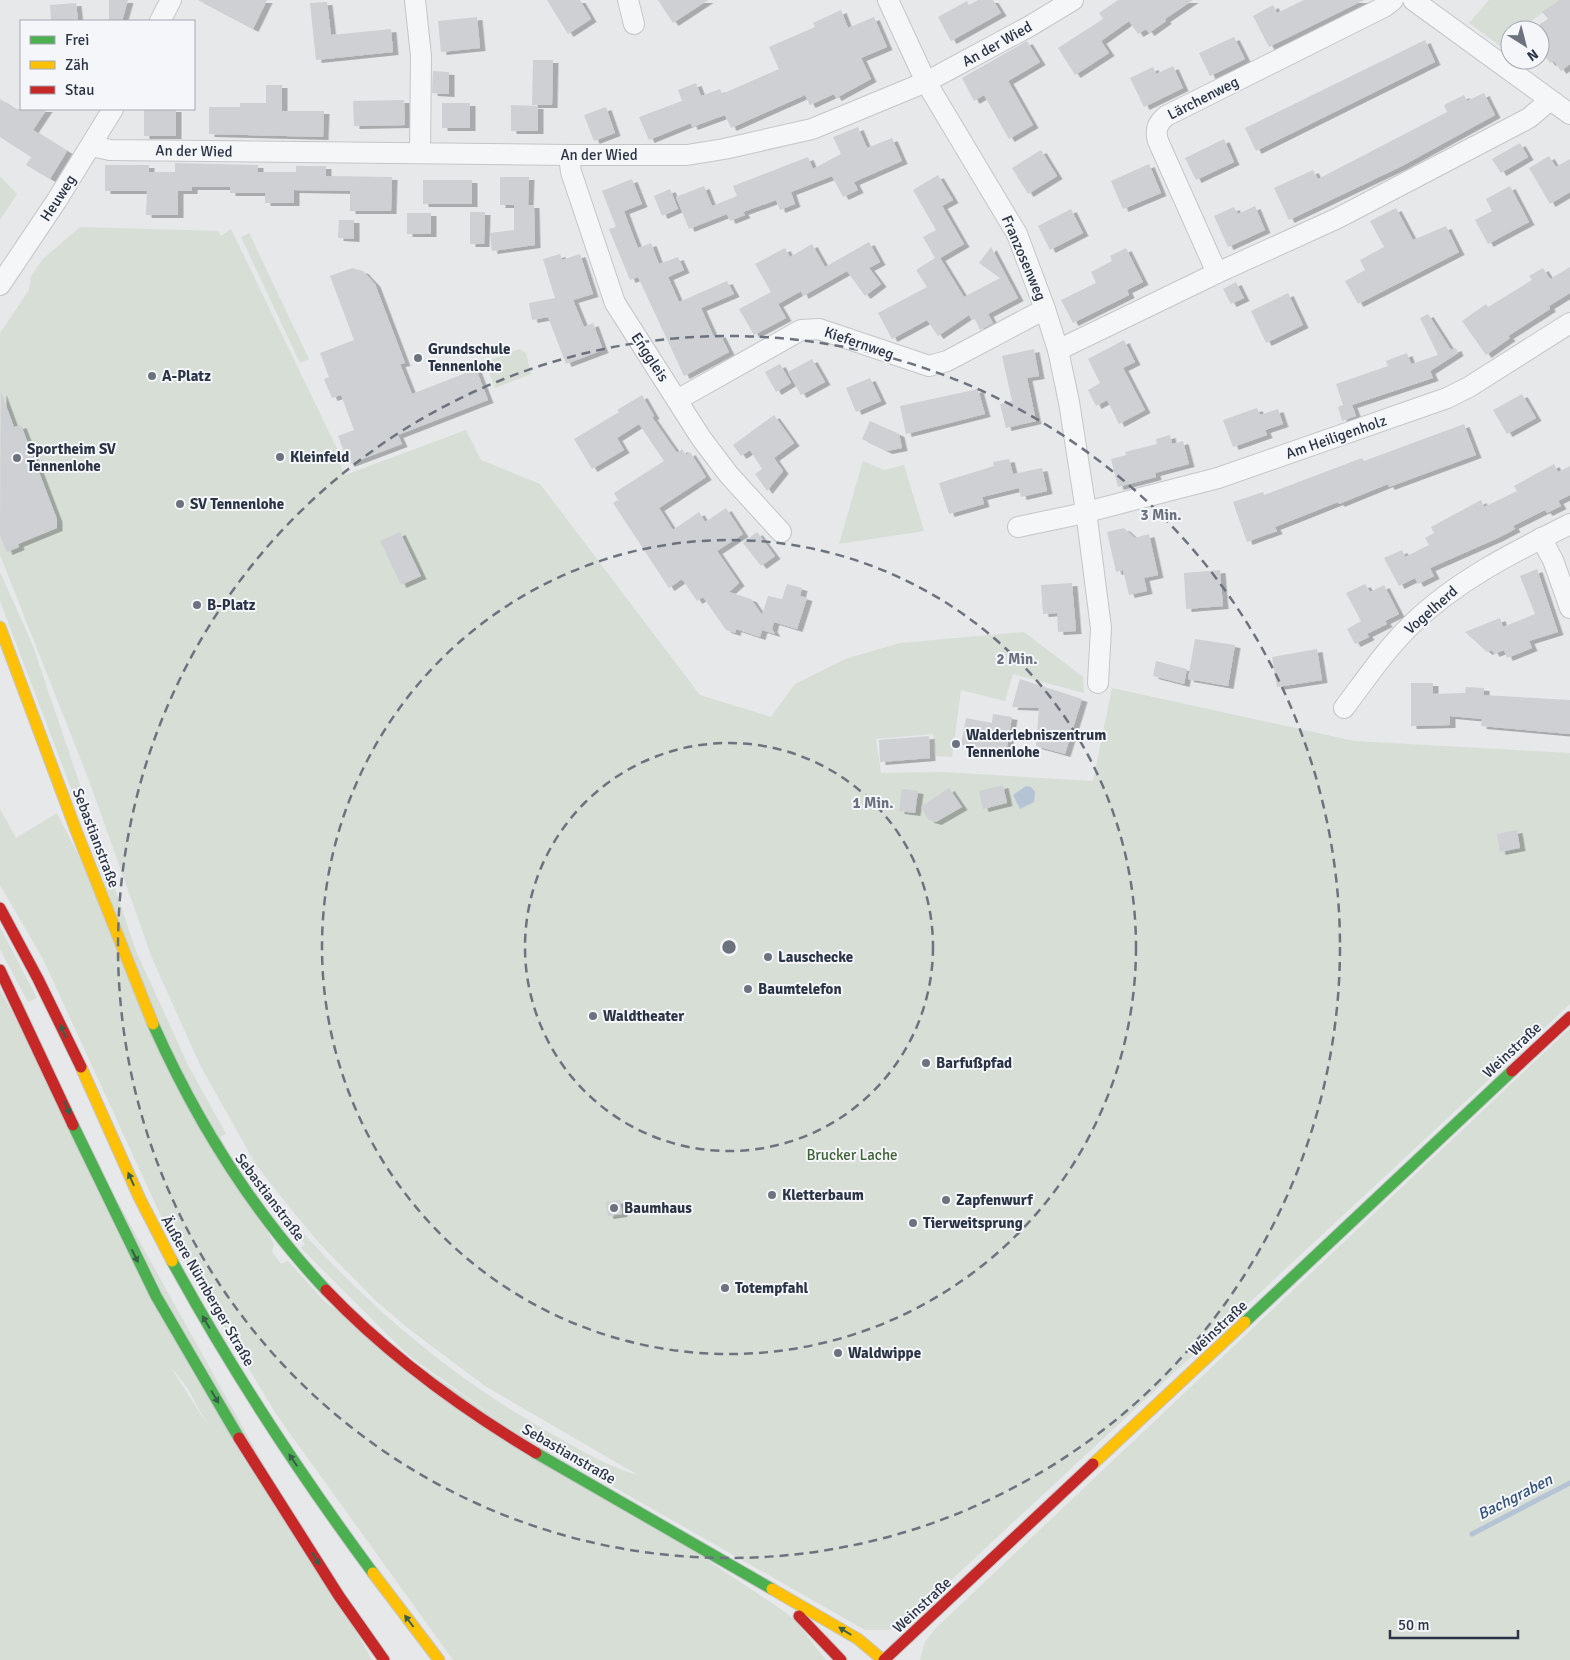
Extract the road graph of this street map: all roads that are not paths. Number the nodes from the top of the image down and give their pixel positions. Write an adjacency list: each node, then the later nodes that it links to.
1 (171, 0): 8 (street)
2 (415, 0): 15 (street)
3 (628, 0): 9 (street)
4 (888, 0): 10 (street, Franzosenweg)
5 (1073, 0): 10 (street, An der Wied)
6 (1393, 0): 17 (street, Lärchenweg)
7 (1413, 0): 11 (street)
8 (161, 20)
9 (634, 24)
10 (926, 82): 16 (street, An der Wied); 19 (street, Franzosenweg)
11 (1550, 101): 13 (street); 17 (street)
12 (112, 110): 14 (street, Heuweg)
13 (1570, 114)
14 (92, 146): 15 (street, An der Wied); 18 (street, Heuweg)
15 (420, 153): 16 (street, An der Wied)
16 (569, 155): 22 (street, Enggleis)
17 (1217, 273): 21 (street)
18 (0, 285)
19 (1045, 309): 21 (street, Franzosenweg); 22 (street, Kiefernweg)
20 (1570, 323): 23 (street, Am Heiligenholz)
21 (1058, 350): 23 (street, Franzosenweg)
22 (677, 400): 26 (street, Enggleis)
23 (1086, 512): 25 (street); 30 (street, Franzosenweg)
24 (1570, 524): 27 (street, Vogelherd)
25 (1018, 527)
26 (782, 532)
27 (1541, 538): 28 (street); 31 (street, Vogelherd)
28 (1570, 608)
29 (0, 627): 35 (main road, Sebastianstraße)
30 (1098, 684)
31 (1344, 708)
32 (0, 908): 37 (main road, Äußere Nürnberger Straße, one-way to 32)
33 (0, 970): 36 (main road, one-way to 36)
34 (1570, 1017): 39 (main road, Weinstraße)
35 (761, 1584): 38 (main road, Sebastianstraße); 39 (main road, Sebastianstraße, one-way to 35)
36 (384, 1660)
37 (439, 1660)
38 (841, 1660)
39 (884, 1660)

